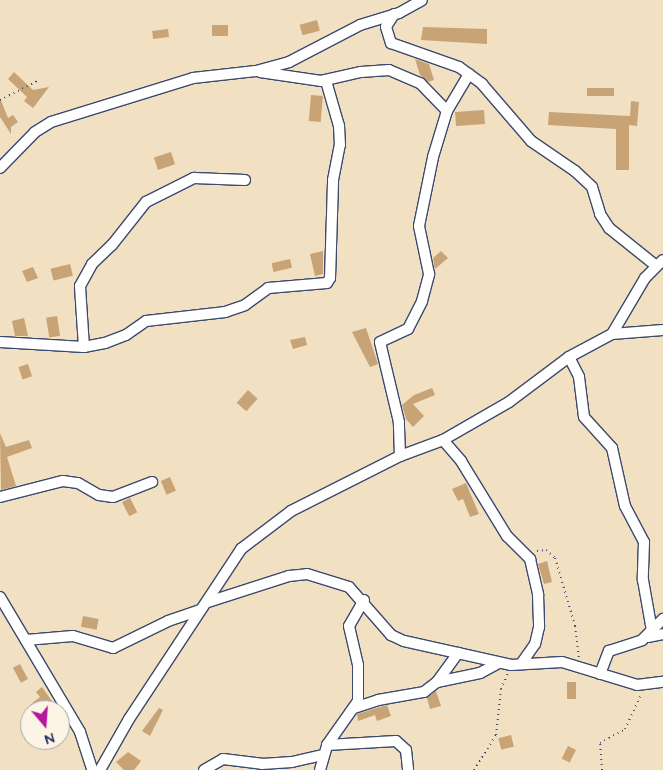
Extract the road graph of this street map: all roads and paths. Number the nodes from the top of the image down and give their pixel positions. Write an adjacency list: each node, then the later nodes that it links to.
1 (422, 0): 2 (street)
2 (394, 14): 3 (street); 4 (street)
3 (256, 71): 6 (street); 9 (street)
4 (469, 74): 8 (street); 11 (street)
5 (38, 81): 7 (path)
6 (326, 81): 8 (street); 17 (street)
7 (0, 100)
8 (447, 111): 20 (street)
9 (0, 168)
10 (245, 180): 17 (street)
11 (659, 262): 13 (street)
12 (663, 330): 13 (street)
13 (612, 334): 18 (street)
14 (0, 335): 15 (street)
15 (12, 340): 16 (street); 17 (street)
16 (0, 342)
17 (84, 347)
18 (569, 356): 19 (street); 29 (street)
19 (442, 440): 20 (street); 23 (street)
20 (400, 456): 26 (street)
21 (152, 482): 22 (street)
22 (0, 496)
23 (524, 552): 34 (street); 35 (path)
24 (0, 597): 31 (street)
25 (364, 600): 26 (street); 32 (street); 40 (street)
26 (208, 602): 27 (street)
27 (200, 610): 31 (street); 44 (street)
28 (663, 619): 29 (street)
29 (650, 634): 30 (street); 36 (street)
30 (663, 634)
31 (26, 640): 43 (street)
32 (458, 653): 33 (street); 37 (street)
33 (499, 663): 34 (street); 37 (street)
34 (516, 664): 35 (street); 48 (path)
35 (580, 667): 36 (street)
36 (600, 674): 39 (street)
37 (437, 682): 40 (street)
38 (663, 682): 39 (street)
39 (649, 685): 49 (path)
40 (354, 708): 41 (street)
41 (327, 745): 42 (street); 47 (street)
42 (322, 755): 45 (street); 46 (street)
43 (92, 770)
44 (100, 770)
45 (204, 770)
46 (320, 770)
47 (408, 770)
48 (474, 770)
49 (602, 770)

